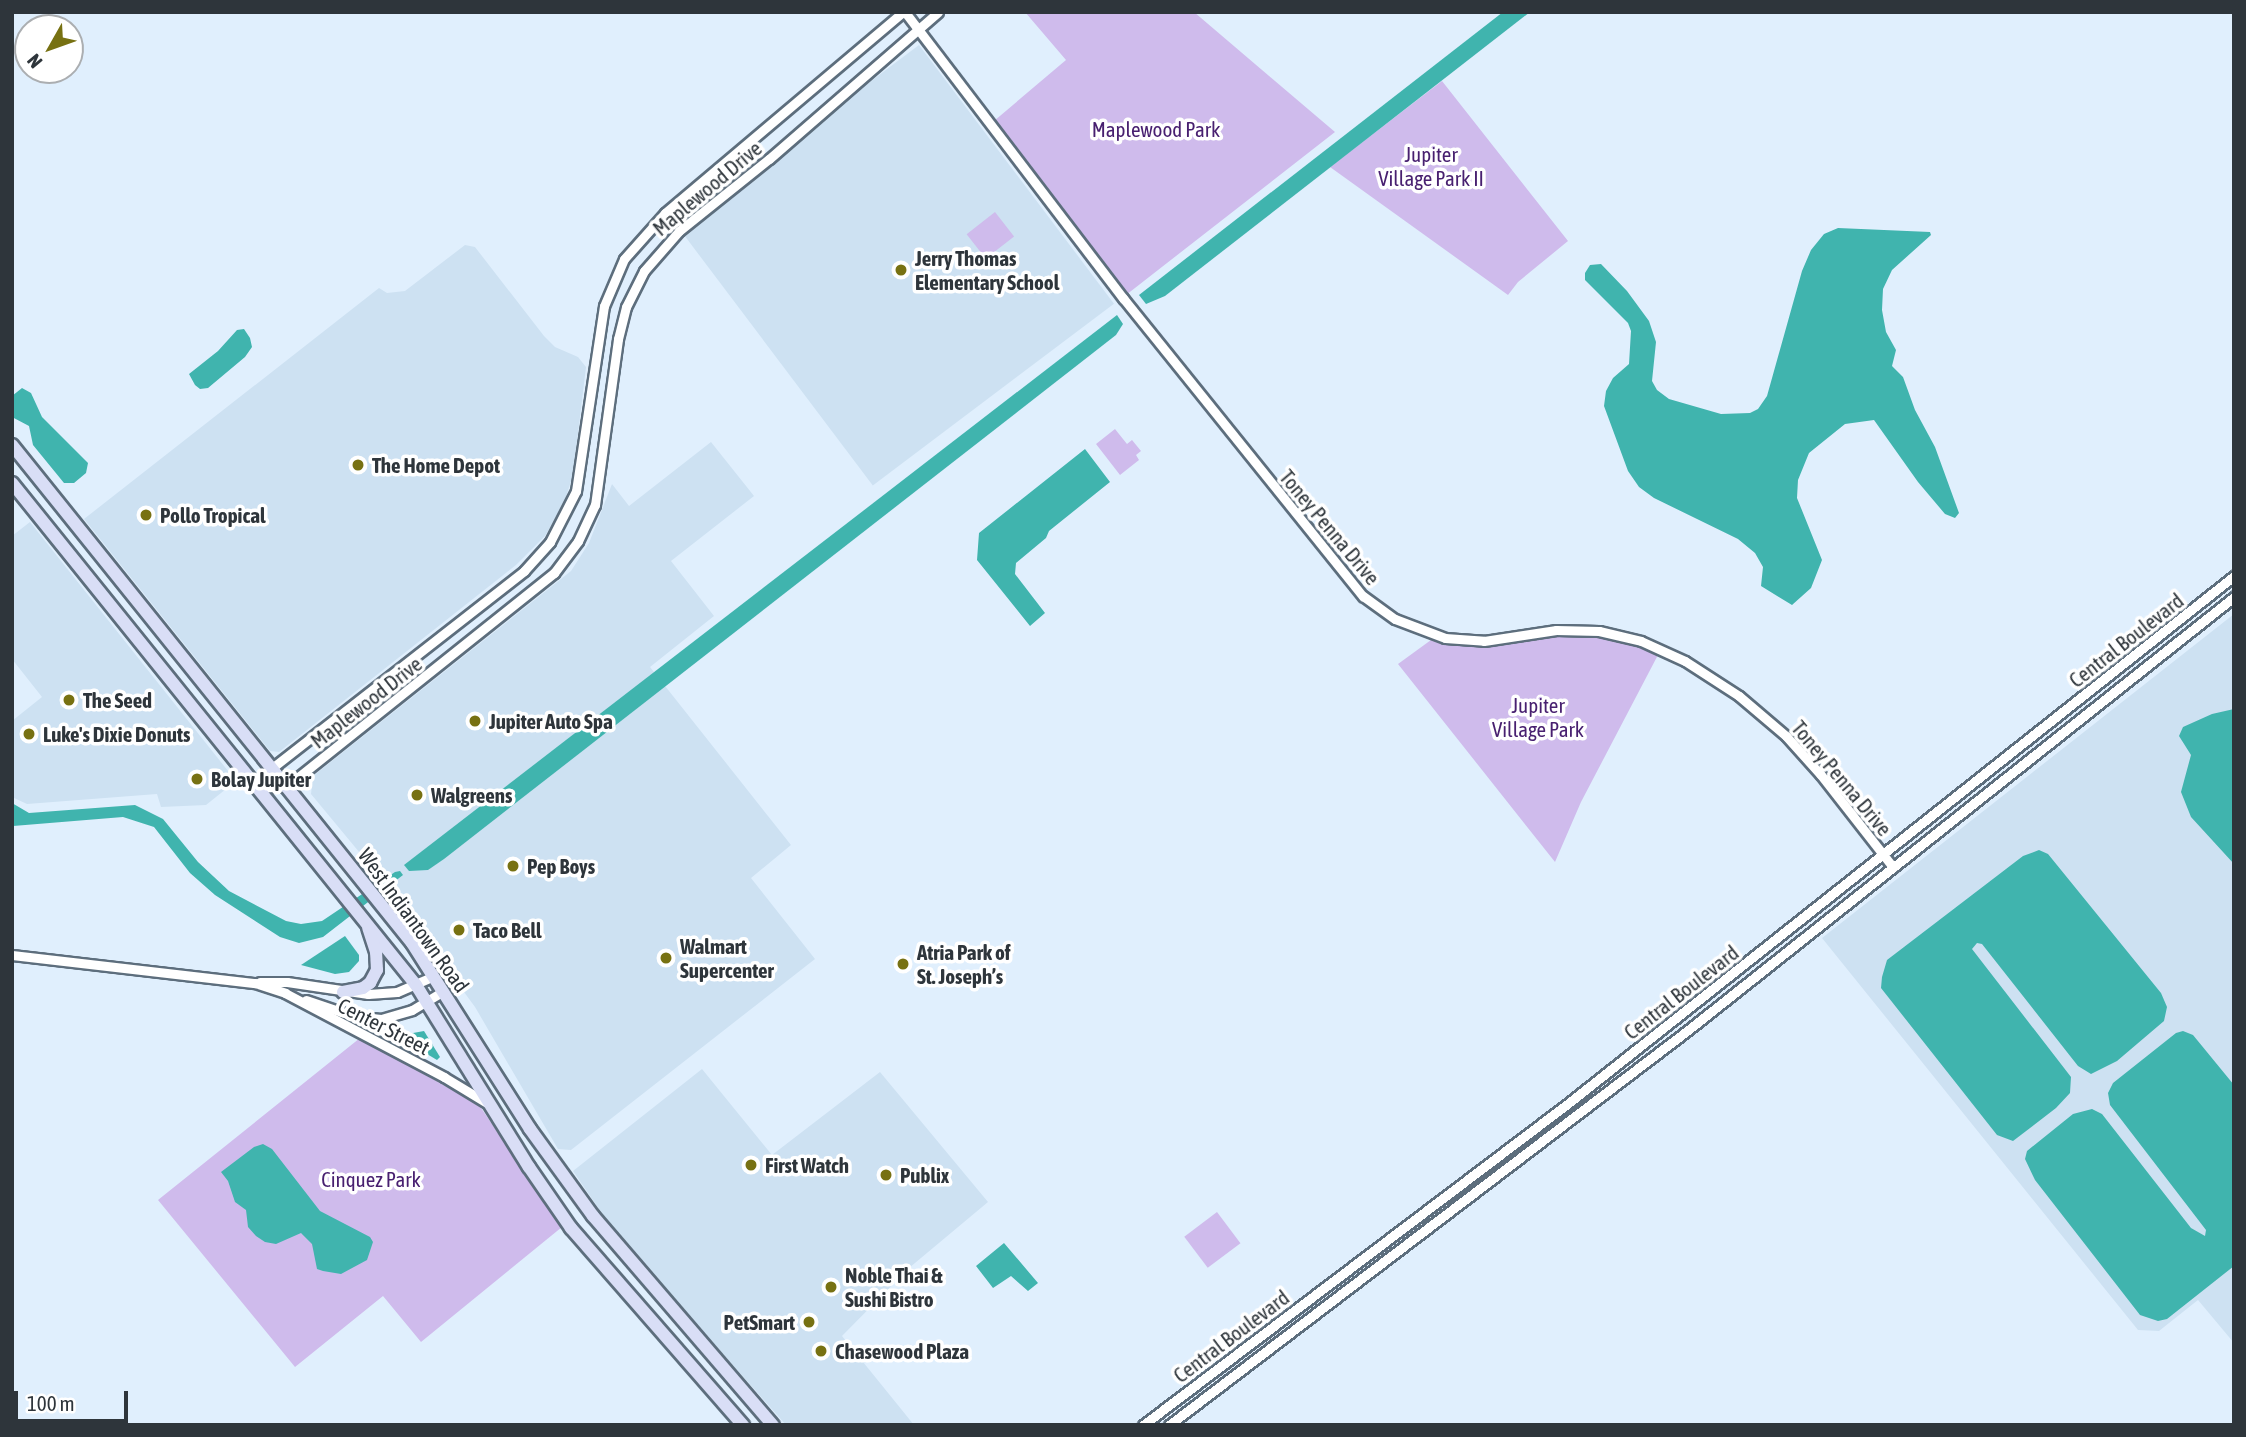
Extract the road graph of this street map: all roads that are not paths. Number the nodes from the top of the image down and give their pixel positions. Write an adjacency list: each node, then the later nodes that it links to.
1 (904, 12): 3 (street, Toney Penna Drive); 8 (street, Maplewood Drive)
2 (938, 12): 3 (street, Maplewood Drive)
3 (918, 30): 9 (street, Maplewood Drive); 11 (street, Toney Penna Drive)
4 (12, 445): 8 (main road, West Indiantown Road)
5 (12, 483): 10 (main road, West Indiantown Road)
6 (2234, 576): 11 (street, Central Boulevard)
7 (2234, 597): 12 (street, Central Boulevard)
8 (272, 768): 9 (main road, West Indiantown Road); 10 (street, Maplewood Drive)
9 (287, 786): 10 (street); 15 (main road, West Indiantown Road)
10 (259, 788): 13 (main road, West Indiantown Road)
11 (1883, 855): 12 (street, Toney Penna Drive); 23 (street, Central Boulevard)
12 (1893, 867): 27 (street, Central Boulevard)
13 (363, 918): 17 (main road, West Indiantown Road); 19 (main road)
14 (12, 955): 16 (street, Center Street)
15 (434, 976): 17 (street, Center Street); 18 (main road, West Indiantown Road)
16 (254, 982): 19 (street, Center Street); 20 (street, Center Street)
17 (416, 985): 19 (street, Center Street); 21 (main road, West Indiantown Road)
18 (444, 991): 21 (street); 25 (main road, West Indiantown Road)
19 (343, 992)
20 (285, 993): 21 (street); 22 (street, Center Street)
21 (427, 1002): 22 (main road, West Indiantown Road)
22 (494, 1108): 24 (main road, West Indiantown Road)
23 (1157, 1414): 26 (street, Central Boulevard); 27 (street)
24 (743, 1425)
25 (773, 1425)
26 (1143, 1425)
27 (1168, 1425)

